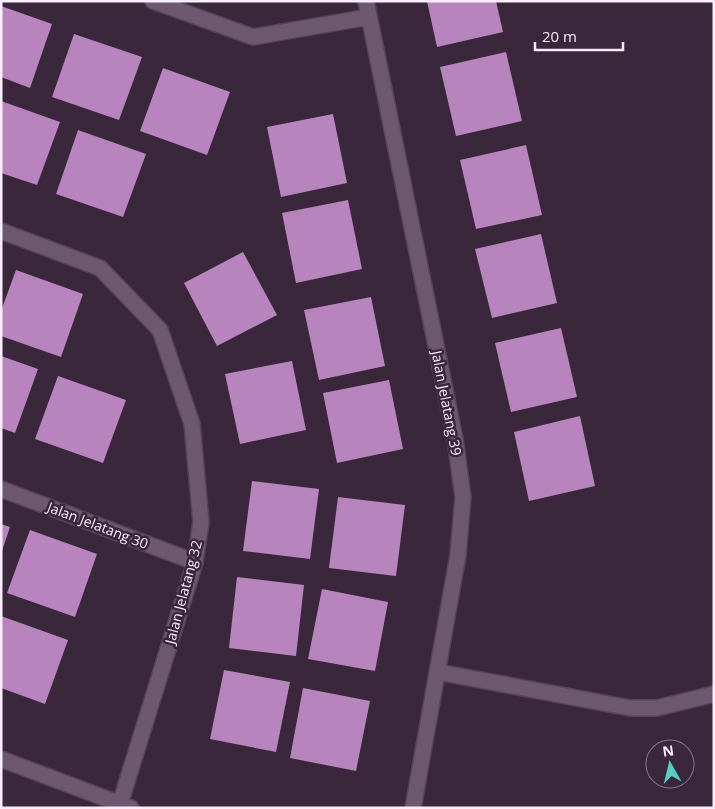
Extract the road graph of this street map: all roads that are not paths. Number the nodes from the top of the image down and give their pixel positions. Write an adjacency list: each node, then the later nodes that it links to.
1 (154, 1): 3 (street)
2 (366, 1): 3 (street, Jalan Jelatang 39)
3 (369, 17): 7 (street, Jalan Jelatang 39)
4 (1, 231): 6 (street, Jalan Jelatang 32)
5 (1, 489): 6 (street, Jalan Jelatang 30)
6 (194, 562): 10 (street, Jalan Jelatang 32)
7 (438, 672): 8 (street); 11 (street, Jalan Jelatang 39)
8 (714, 694)
9 (1, 759): 10 (street)
10 (126, 806)
11 (413, 808)

